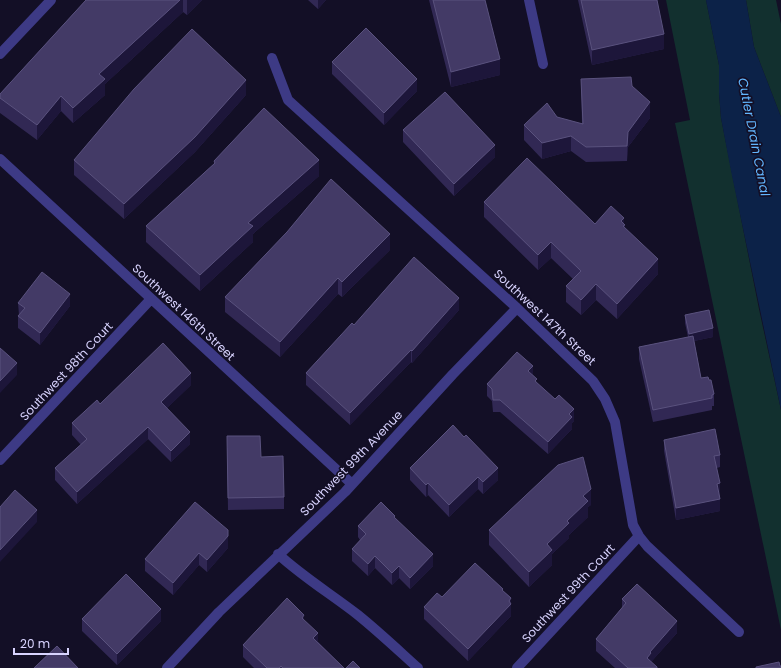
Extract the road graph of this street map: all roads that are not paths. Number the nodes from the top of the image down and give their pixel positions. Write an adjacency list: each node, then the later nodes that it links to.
1 (51, 0): 3 (street)
2 (529, 0): 5 (street)
3 (0, 54)
4 (272, 58): 8 (street, Southwest 147th Street)
5 (543, 64)
6 (0, 159): 7 (street, Southwest 146th Street)
7 (151, 299): 9 (street, Southwest 98th Court); 10 (street, Southwest 146th Street)
8 (517, 308): 10 (street, Southwest 99th Avenue); 11 (street, Southwest 147th Street)
9 (0, 460)
10 (352, 484): 12 (street, Southwest 99th Avenue)
11 (639, 536): 13 (street, Southwest 147th Street); 16 (street, Southwest 99th Court)
12 (278, 554): 14 (street, Southwest 99th Avenue); 15 (street)
13 (739, 632)
14 (166, 668)
15 (418, 668)
16 (517, 668)

